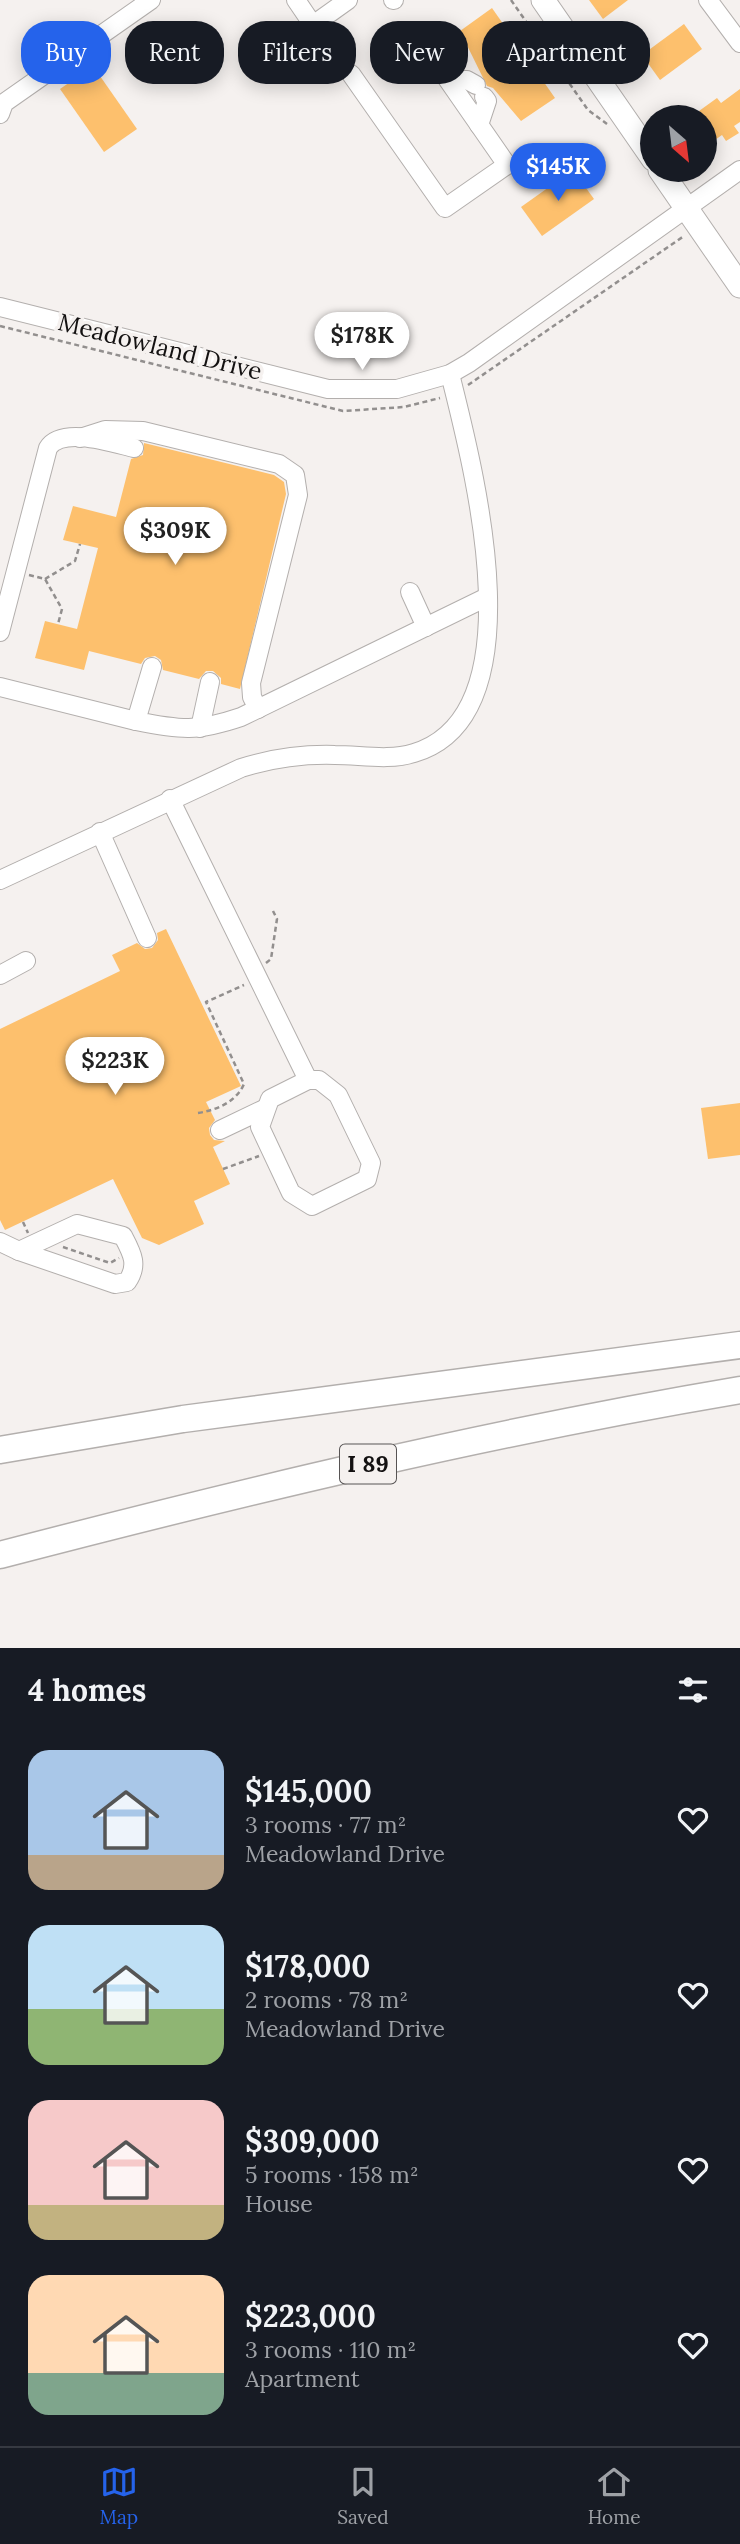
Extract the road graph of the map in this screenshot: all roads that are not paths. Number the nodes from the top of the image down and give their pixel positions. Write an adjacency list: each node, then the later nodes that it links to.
1 (151, 0): 10 (street)
2 (296, 0): 3 (street)
3 (348, 0)
4 (543, 0): 12 (main road)
5 (708, 0): 6 (street)
6 (740, 43)
7 (356, 81): 11 (street)
8 (468, 81): 11 (street)
9 (452, 84): 11 (street)
10 (0, 114)
11 (479, 125)
12 (640, 140)
13 (740, 170): 15 (street, Meadowland Drive)
14 (668, 182): 15 (main road)
15 (692, 217): 16 (main road); 18 (street, Meadowland Drive)
16 (740, 286)
17 (0, 307): 18 (street, Meadowland Drive)
18 (450, 374): 22 (street)
19 (80, 438): 20 (street); 24 (street); 28 (street)
20 (134, 448)
21 (410, 592): 23 (street)
22 (487, 597): 23 (street); 31 (street)
23 (426, 627): 28 (street)
24 (0, 632)
25 (152, 667): 29 (street)
26 (210, 681): 30 (street)
27 (0, 687): 29 (street)
28 (258, 709): 30 (street)
29 (136, 721): 30 (street)
30 (200, 728)
31 (170, 799): 32 (street); 37 (street)
32 (100, 832): 33 (street); 34 (street)
33 (0, 880)
34 (147, 938)
35 (26, 961): 36 (street)
36 (0, 975)
37 (308, 1080): 38 (street); 38 (street)
38 (264, 1109): 39 (street)
39 (220, 1130)
40 (0, 1242): 41 (street)
41 (19, 1251): 41 (street)
42 (740, 1345): 44 (highway)
43 (740, 1390): 45 (highway, I 89)
44 (0, 1450)
45 (0, 1555)

